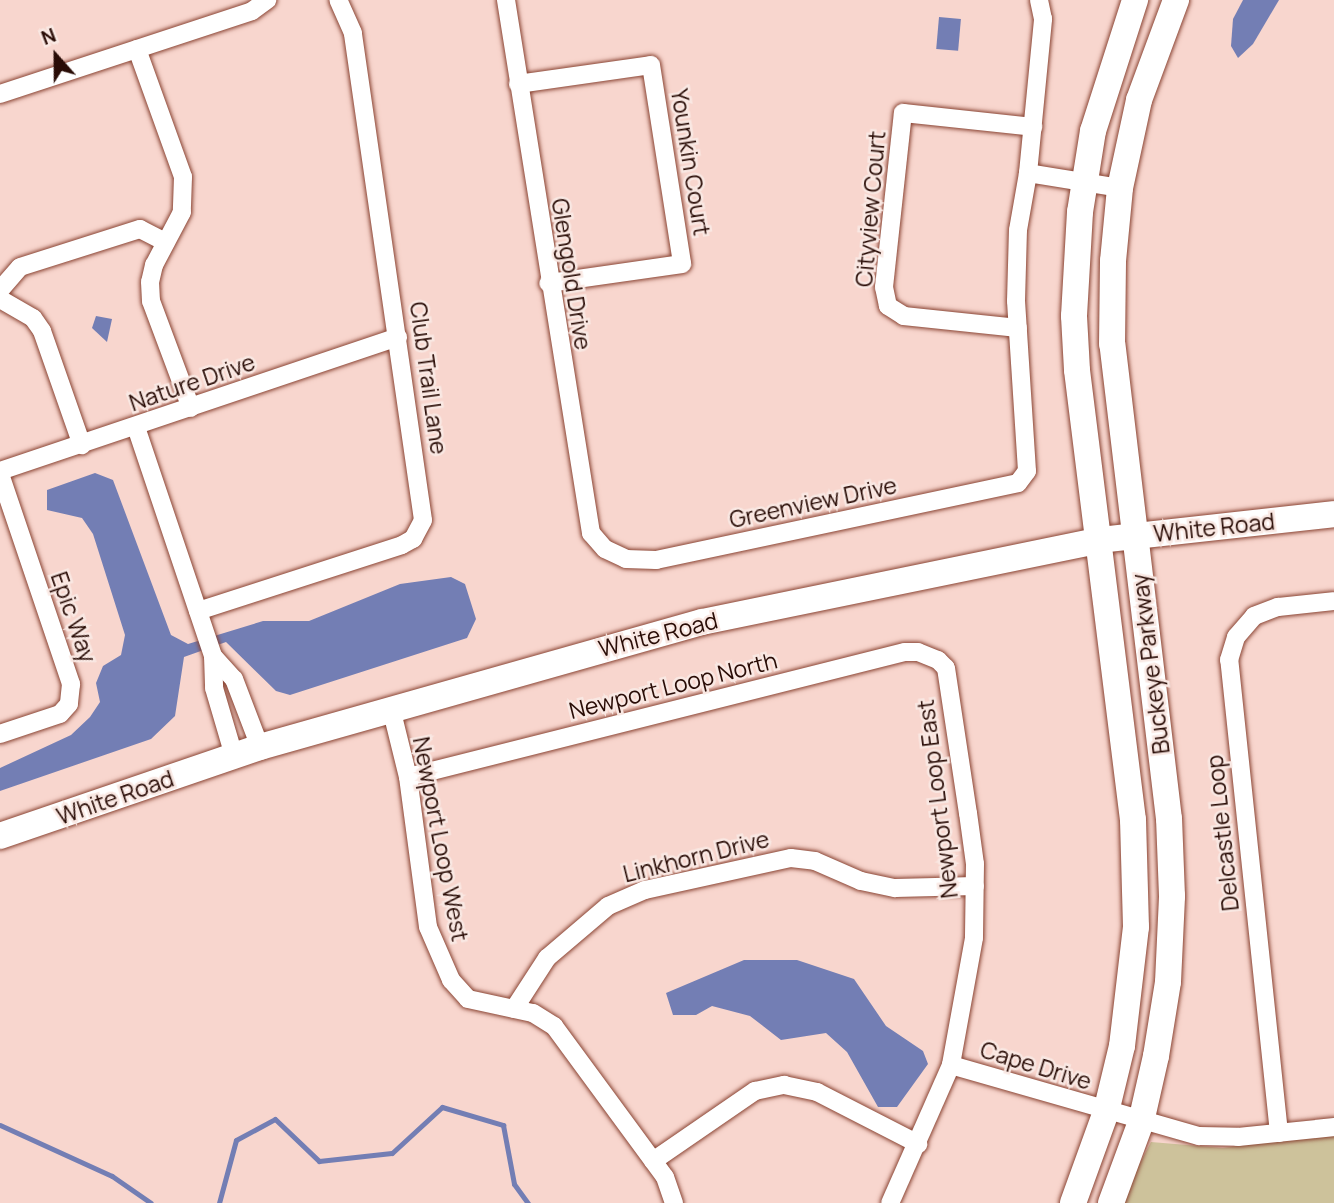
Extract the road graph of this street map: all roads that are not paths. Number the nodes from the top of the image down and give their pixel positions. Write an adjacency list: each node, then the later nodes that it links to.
1 (267, 0): 7 (street)
2 (338, 0): 19 (street, Club Trail Lane)
3 (506, 0): 8 (street, Glengold Drive)
4 (1039, 0): 10 (street)
5 (1135, 0): 12 (street, Buckeye Parkway)
6 (1176, 0): 13 (street, Buckeye Parkway)
7 (137, 49): 9 (street); 14 (street)
8 (518, 83): 15 (street, Glengold Drive); 15 (street, Younkin Court)
9 (0, 94)
10 (1033, 127): 11 (street); 18 (street, Cityview Court)
11 (1028, 173): 12 (street); 18 (street)
12 (1084, 181): 13 (street); 26 (street, Buckeye Parkway)
13 (1120, 188): 25 (street, Buckeye Parkway)
14 (166, 242): 16 (street); 20 (street)
15 (548, 283): 27 (street, Glengold Drive)
16 (0, 290)
17 (0, 299): 22 (street)
18 (1018, 328): 27 (street, Greenview Drive)
19 (398, 337): 20 (street, Nature Drive); 29 (street, Club Trail Lane)
20 (191, 408): 21 (street, Nature Drive)
21 (136, 427): 22 (street, Nature Drive); 29 (street)
22 (82, 445): 23 (street, Nature Drive)
23 (0, 472): 33 (street, Epic Way)
24 (1334, 514): 25 (street, White Road)
25 (1135, 536): 26 (street, White Road); 42 (street, Buckeye Parkway)
26 (1100, 540): 32 (street, White Road); 41 (street, Buckeye Parkway)
27 (605, 549)
28 (1334, 601): 44 (street, Delcastle Loop)
29 (198, 611): 30 (street)
30 (213, 656): 34 (street); 35 (street)
31 (946, 668): 36 (street, Newport Loop North); 38 (street, Newport Loop East)
32 (391, 708): 34 (street, White Road); 36 (street, Newport Loop West)
33 (0, 734)
34 (260, 747): 35 (street, White Road)
35 (234, 756): 37 (street, White Road)
36 (408, 777): 39 (street, Newport Loop West)
37 (0, 836)
38 (975, 886): 39 (street, Linkhorn Drive); 40 (street, Newport Loop East)
39 (514, 1009): 46 (street, Newport Loop West)
40 (951, 1065): 41 (street, Cape Drive); 45 (street, Newport Loop East)
41 (1106, 1112): 42 (street, Cape Drive); 49 (street, Buckeye Parkway)
42 (1141, 1122): 44 (street, Cape Drive); 50 (street, Buckeye Parkway)
43 (1334, 1127): 44 (street, Cape Drive)
44 (1279, 1133)
45 (918, 1144): 46 (street); 48 (street, Newport Loop East)
46 (653, 1161): 47 (street, Newport Loop West)
47 (674, 1203)
48 (890, 1203)
49 (1073, 1203)
50 (1111, 1203)

